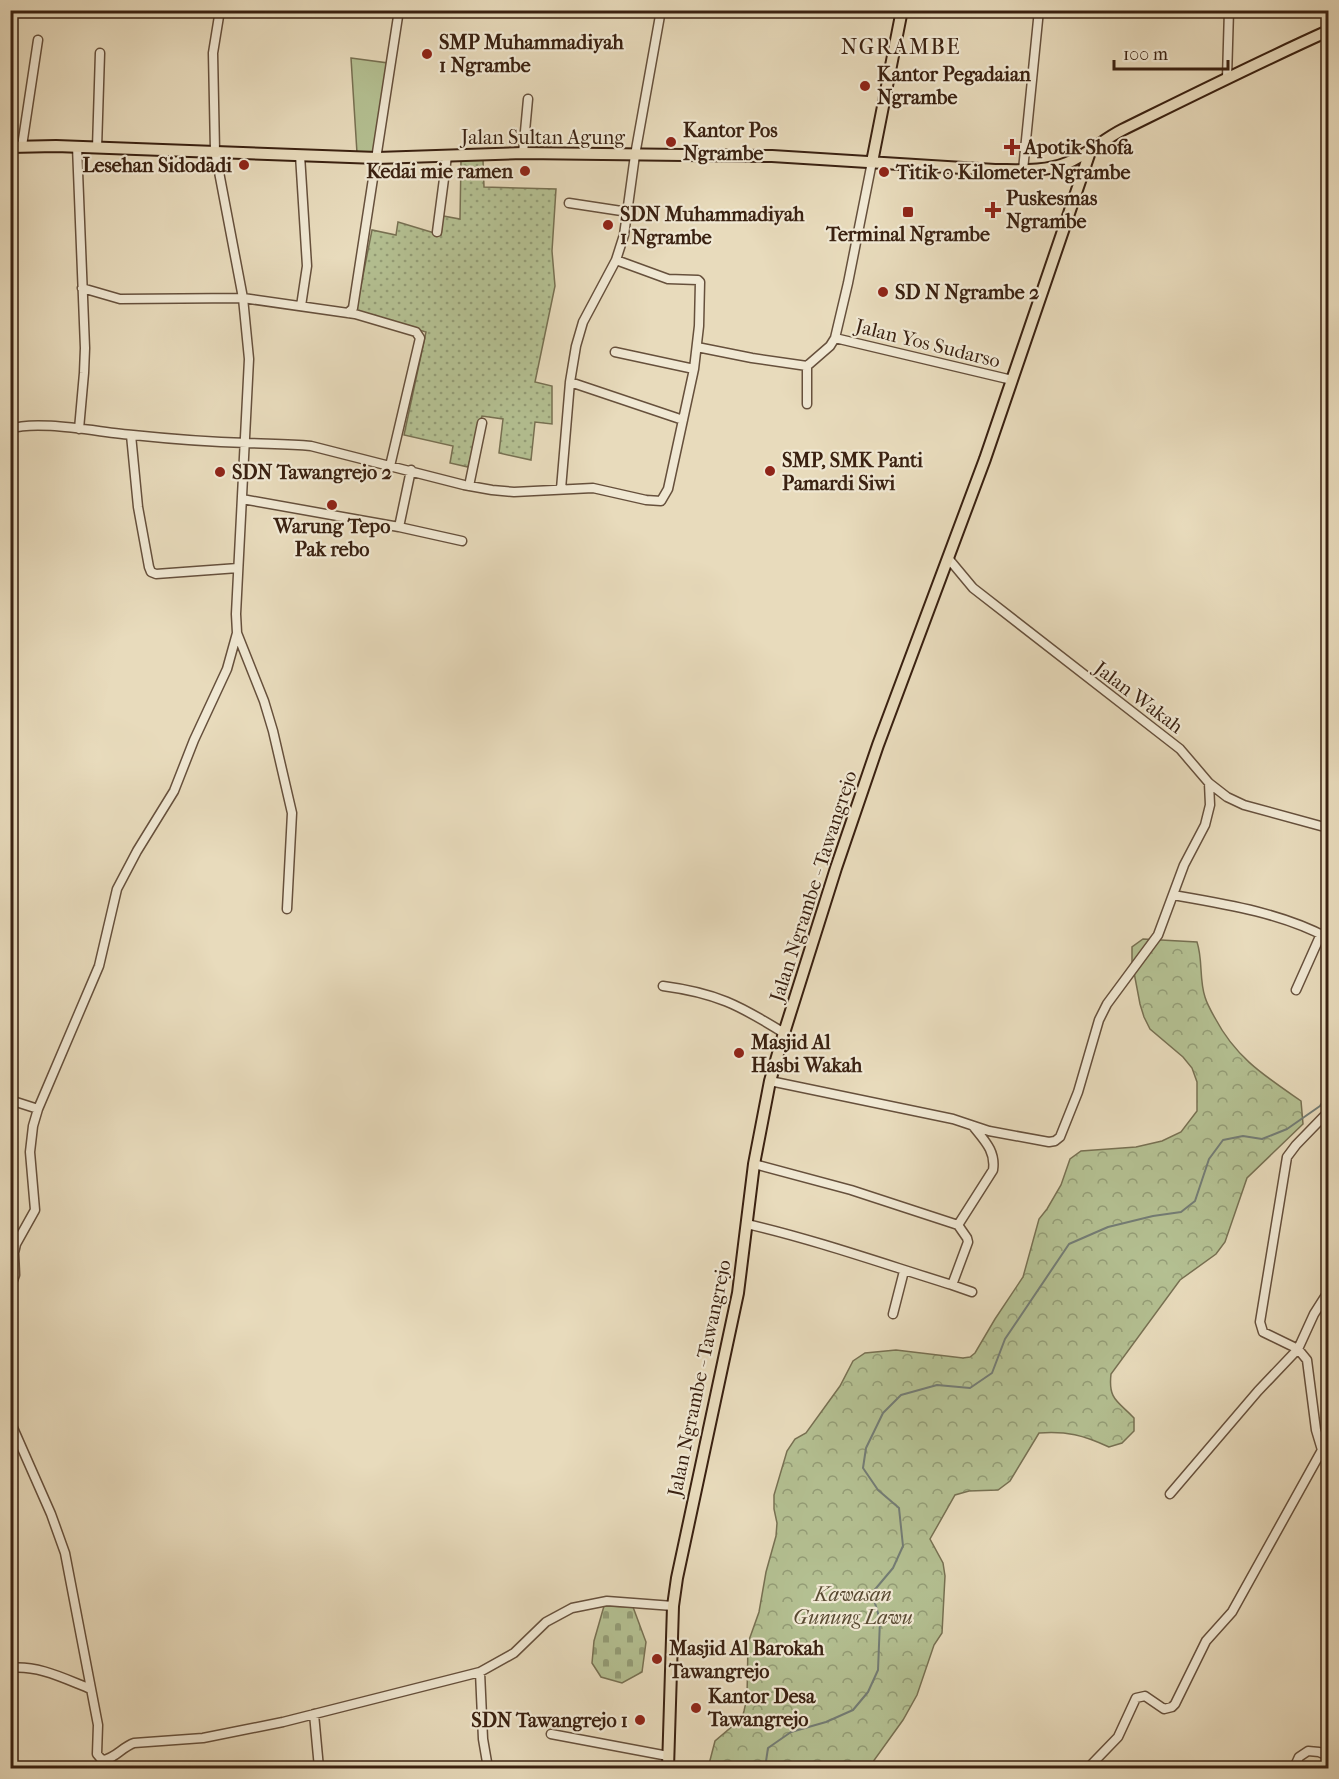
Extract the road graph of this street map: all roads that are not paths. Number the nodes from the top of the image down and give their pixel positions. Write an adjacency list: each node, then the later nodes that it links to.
1 (220, 10): 16 (street)
2 (399, 10): 21 (street)
3 (661, 10): 19 (street)
4 (1039, 10): 23 (street)
5 (1229, 10): 10 (street)
6 (901, 11): 22 (main road)
7 (1329, 31): 10 (main road, Jalan Sultan Agung)
8 (39, 40): 12 (street)
9 (100, 53): 14 (street)
10 (1227, 78): 15 (main road, Jalan Sultan Agung)
11 (528, 99): 17 (street)
12 (16, 146): 13 (main road, Jalan Sultan Agung)
13 (77, 146): 14 (main road, Jalan Sultan Agung); 28 (street)
14 (97, 148): 16 (main road, Jalan Sultan Agung)
15 (1091, 148): 23 (main road, Jalan Sultan Agung); 37 (main road, Jalan Ngrambe - Tawangrejo)
16 (215, 151): 18 (main road, Jalan Sultan Agung); 29 (street)
17 (523, 153): 19 (main road, Jalan Sultan Agung); 20 (main road, Jalan Sultan Agung)
18 (300, 155): 21 (main road, Jalan Sultan Agung); 30 (street)
19 (635, 155): 22 (main road, Jalan Sultan Agung); 25 (street)
20 (447, 156): 21 (main road, Jalan Sultan Agung); 26 (street)
21 (377, 158): 31 (street)
22 (872, 162): 23 (main road, Jalan Sultan Agung); 32 (street, Jalan Yos Sudarso)
23 (1023, 170)
24 (569, 203): 25 (street)
25 (628, 212): 27 (street)
26 (437, 232)
27 (615, 260): 33 (street); 38 (street)
28 (82, 288): 29 (street); 43 (street)
29 (243, 298): 30 (street); 45 (street)
30 (301, 306): 31 (street)
31 (348, 313): 46 (street)
32 (835, 338): 35 (street); 37 (street, Jalan Yos Sudarso)
33 (697, 347): 35 (street); 36 (street)
34 (615, 352): 36 (street)
35 (807, 366): 39 (street)
36 (694, 369): 40 (street)
37 (1012, 380): 53 (main road, Jalan Ngrambe - Tawangrejo)
38 (570, 382): 40 (street); 49 (street)
39 (807, 404)
40 (683, 420): 49 (street)
41 (482, 423): 48 (street)
42 (10, 429): 43 (street)
43 (79, 429): 44 (street)
44 (131, 435): 45 (street); 54 (street)
45 (246, 443): 46 (street); 50 (street)
46 (390, 466): 47 (street)
47 (411, 470): 48 (street); 51 (street)
48 (470, 486): 49 (street)
49 (561, 489)
50 (242, 499): 51 (street); 54 (street)
51 (399, 526): 52 (street)
52 (462, 541)
53 (948, 558): 56 (street, Jalan Wakah); 63 (main road, Jalan Ngrambe - Tawangrejo)
54 (238, 568): 55 (street)
55 (237, 633): 59 (street); 66 (street)
56 (1209, 783): 57 (street, Jalan Wakah); 58 (street)
57 (1329, 828)
58 (1173, 896): 60 (street); 68 (street)
59 (287, 909)
60 (1325, 936): 62 (street)
61 (663, 986): 63 (street)
62 (1296, 990)
63 (784, 1033): 64 (main road, Jalan Ngrambe - Tawangrejo)
64 (770, 1081): 68 (street); 69 (main road, Jalan Ngrambe - Tawangrejo)
65 (10, 1100): 66 (street)
66 (39, 1108): 74 (street)
67 (1329, 1112): 78 (street)
68 (972, 1126): 71 (street)
69 (754, 1164): 70 (main road, Jalan Ngrambe - Tawangrejo); 71 (street)
70 (747, 1224): 72 (street); 82 (main road, Jalan Ngrambe - Tawangrejo)
71 (958, 1225): 73 (street)
72 (904, 1271): 73 (street); 77 (street)
73 (952, 1285): 76 (street)
74 (10, 1289)
75 (1329, 1292): 78 (street)
76 (972, 1293)
77 (893, 1314)
78 (1298, 1349): 80 (street); 81 (street)
79 (10, 1421): 85 (street)
80 (1325, 1454): 94 (street)
81 (1170, 1494)
82 (673, 1606): 84 (street); 88 (main road, Jalan Ngrambe - Tawangrejo)
83 (10, 1668): 85 (street)
84 (480, 1672): 86 (street); 92 (street)
85 (91, 1689): 90 (street)
86 (314, 1714): 90 (street); 91 (street)
87 (551, 1734): 88 (street)
88 (668, 1756): 93 (main road, Jalan Ngrambe - Tawangrejo)
89 (1329, 1756): 95 (street)
90 (106, 1764)
91 (319, 1768)
92 (488, 1768)
93 (668, 1768)
94 (1088, 1768)
95 (1294, 1768)

